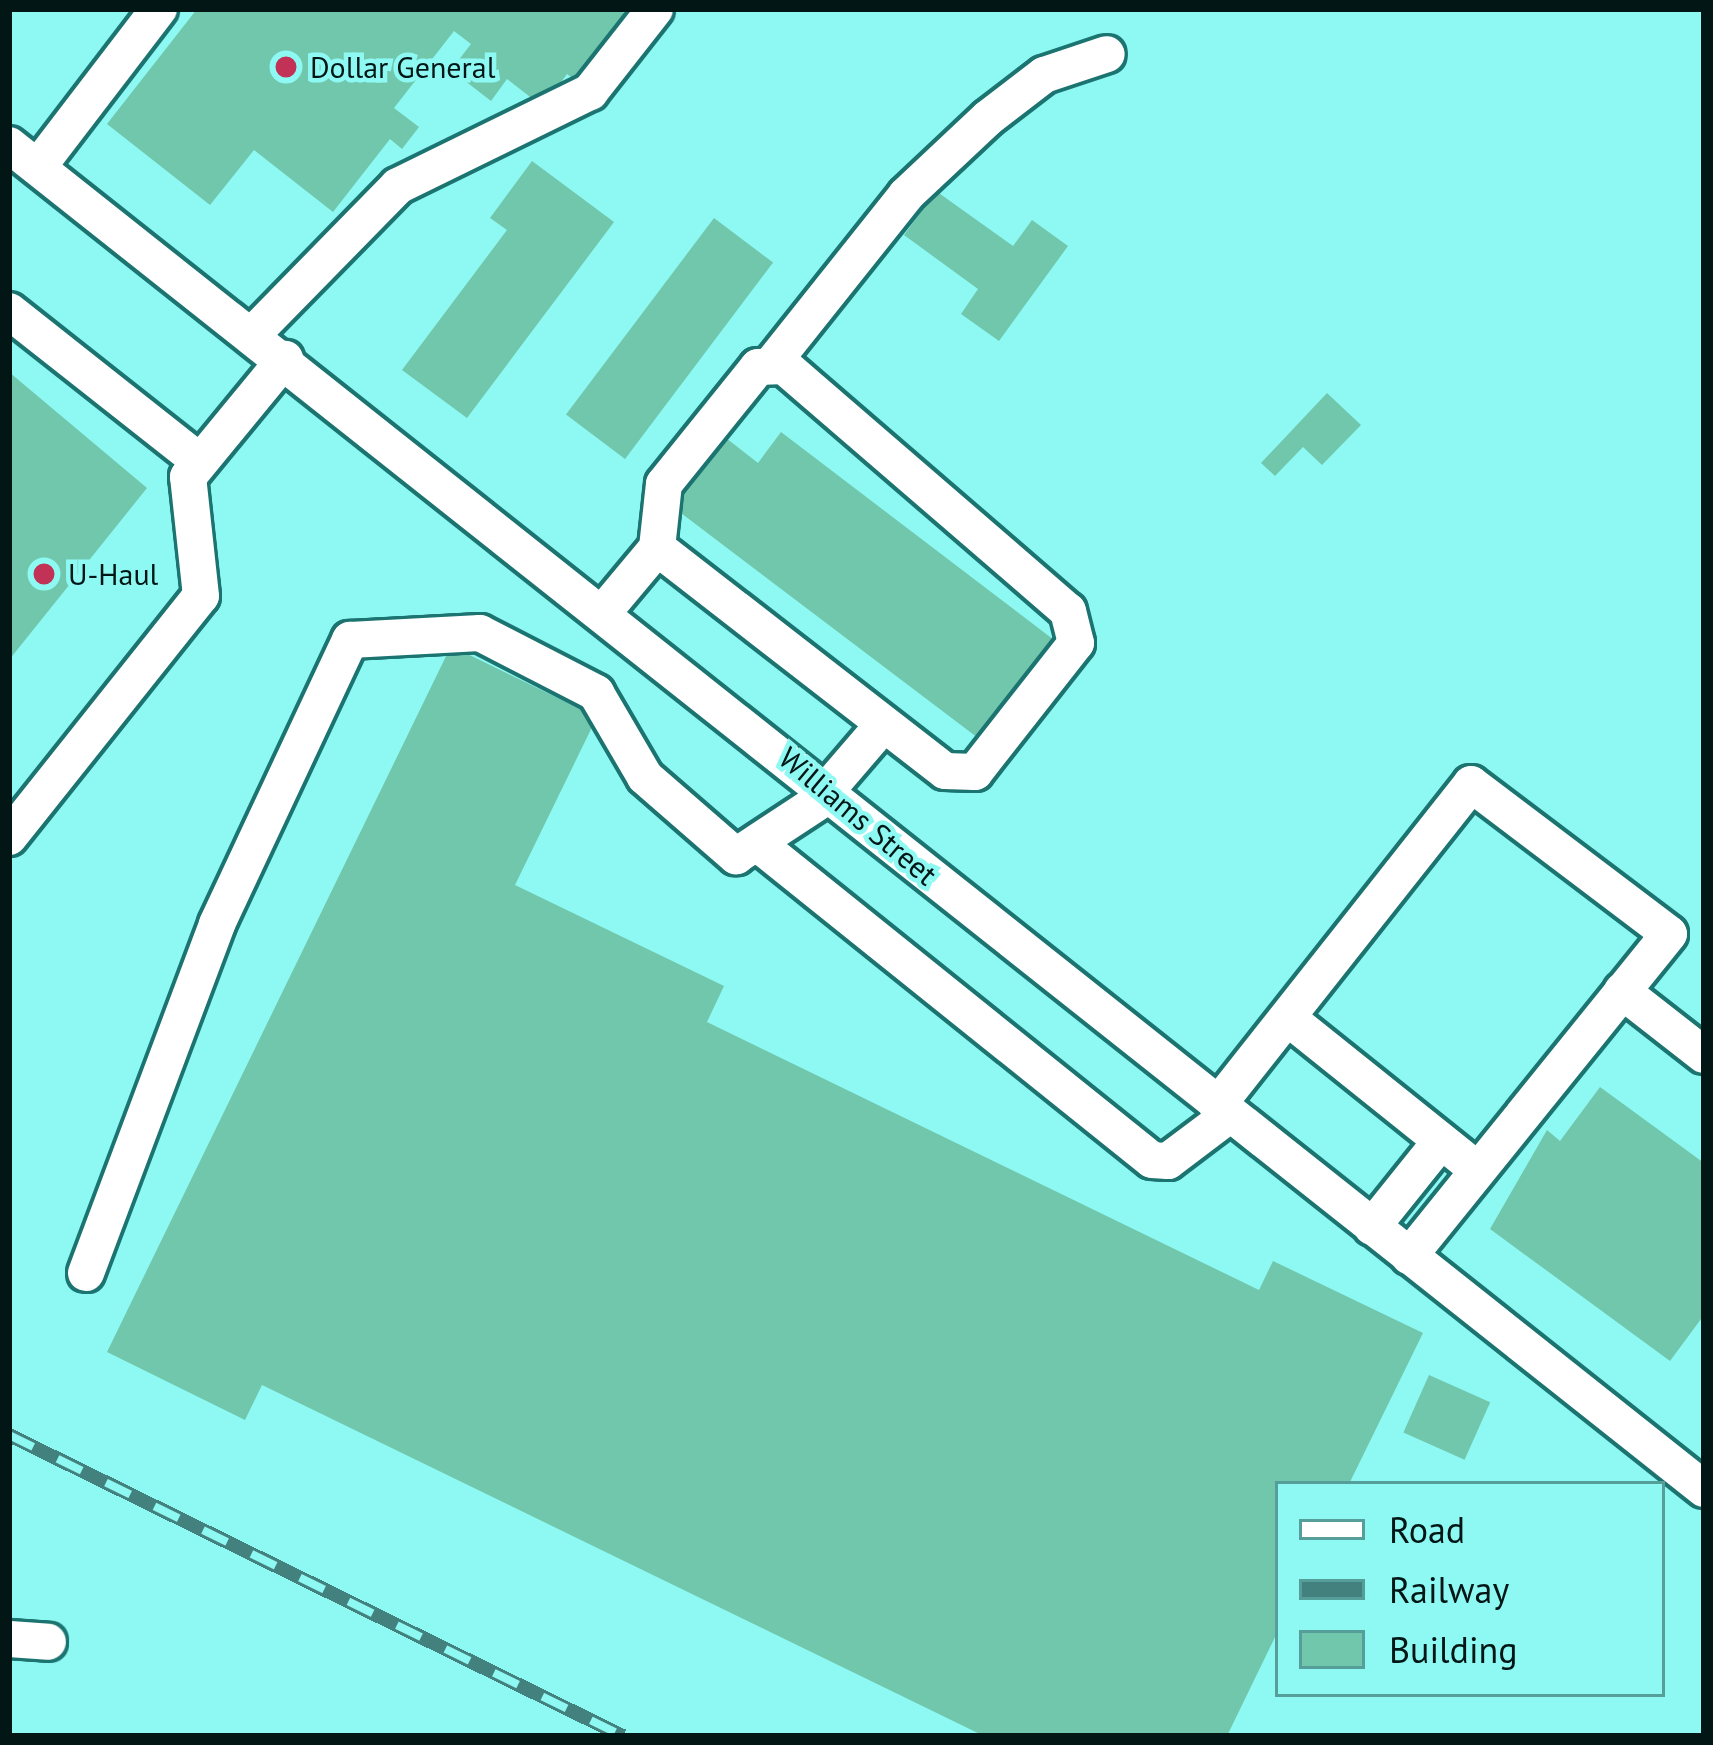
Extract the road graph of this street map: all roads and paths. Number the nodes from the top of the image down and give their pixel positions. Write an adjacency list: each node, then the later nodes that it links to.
1 (159, 9): 4 (street)
2 (655, 9): 6 (street)
3 (1107, 54): 8 (street)
4 (23, 156): 6 (street, Williams Street)
5 (9, 311): 9 (street)
6 (253, 334): 7 (street, Williams Street)
7 (285, 359): 9 (street); 11 (street, Williams Street)
8 (771, 365): 10 (street); 12 (street)
9 (199, 461): 14 (street)
10 (657, 548): 11 (street); 12 (street)
11 (606, 609): 13 (street, Williams Street)
12 (883, 725): 13 (street)
13 (829, 791): 15 (street); 19 (street, Williams Street)
14 (9, 837)
15 (757, 843): 19 (street); 24 (street)
16 (1622, 991): 17 (street); 18 (street); 21 (street)
17 (1288, 1018): 19 (street); 20 (street)
18 (1704, 1055)
19 (1223, 1111): 22 (street, Williams Street)
20 (1442, 1141): 21 (street); 22 (street)
21 (1478, 1170): 23 (street)
22 (1372, 1227): 23 (street, Williams Street)
23 (1409, 1256): 25 (street, Williams Street)
24 (86, 1273)
25 (1704, 1490)
26 (9, 1639): 27 (street)
27 (48, 1642)

